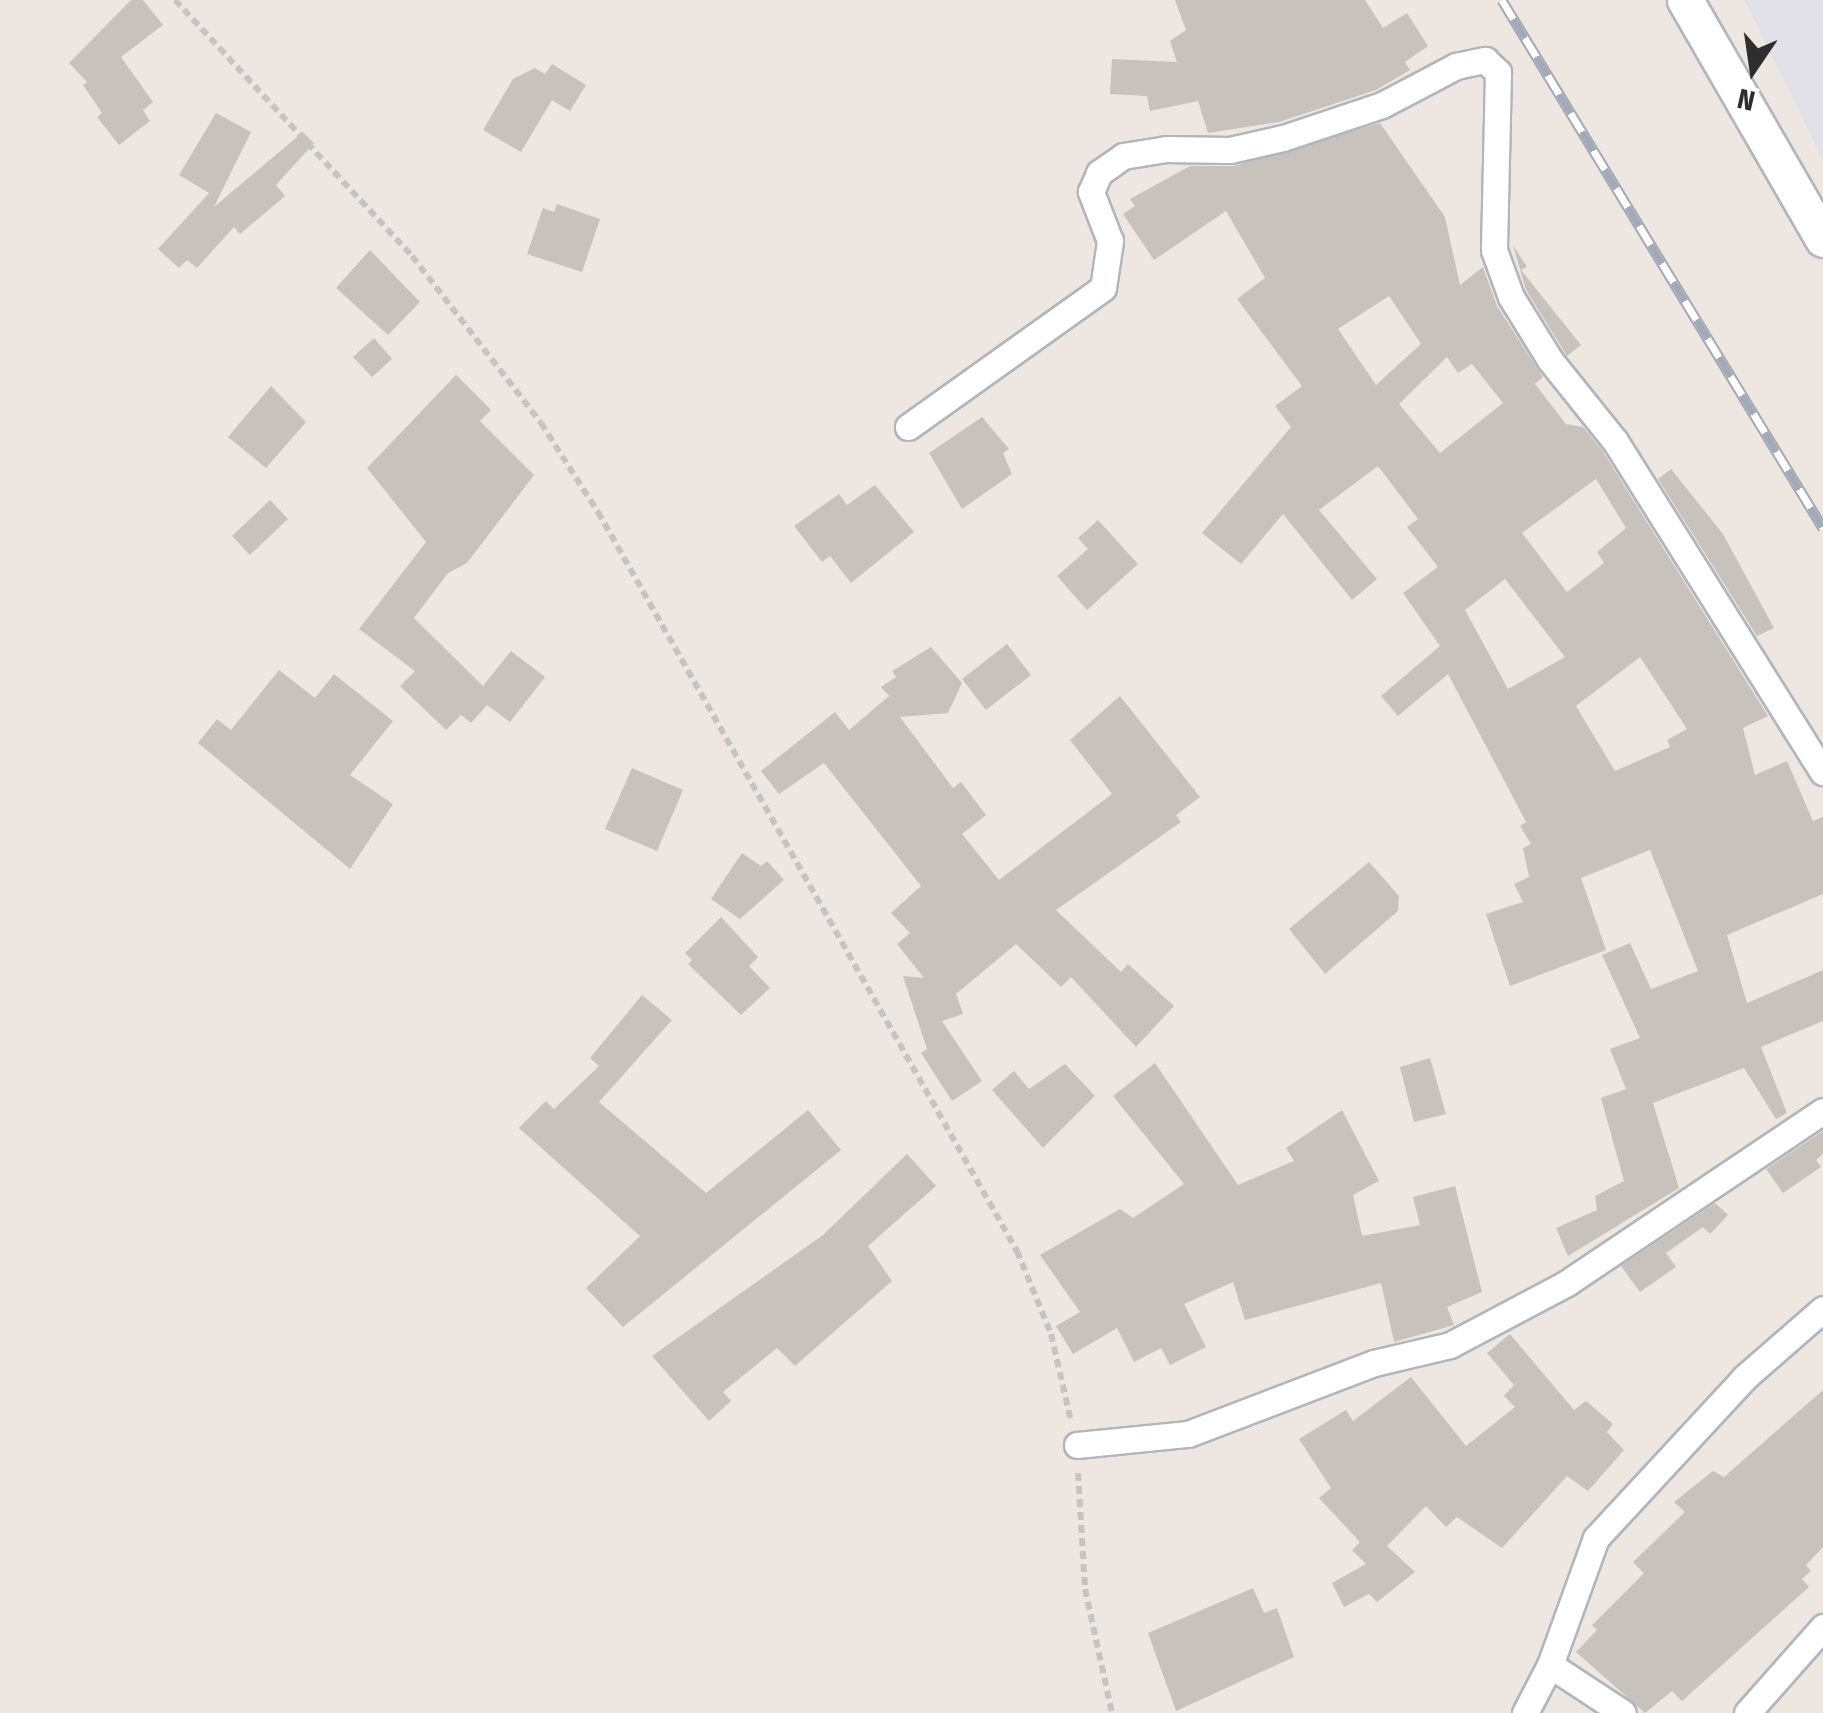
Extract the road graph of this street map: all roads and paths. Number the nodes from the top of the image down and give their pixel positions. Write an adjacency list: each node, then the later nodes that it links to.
1 (175, 0): 8 (path)
2 (1685, 0): 3 (main road)
3 (1823, 239)
4 (908, 427): 5 (street)
5 (1823, 772)
6 (1823, 1111): 8 (street)
7 (1823, 1310): 10 (street)
8 (1077, 1445): 11 (path)
9 (1823, 1627): 14 (street)
10 (1550, 1665): 12 (street); 13 (street)
11 (1112, 1713)
12 (1524, 1713)
13 (1622, 1713)
14 (1746, 1713)

